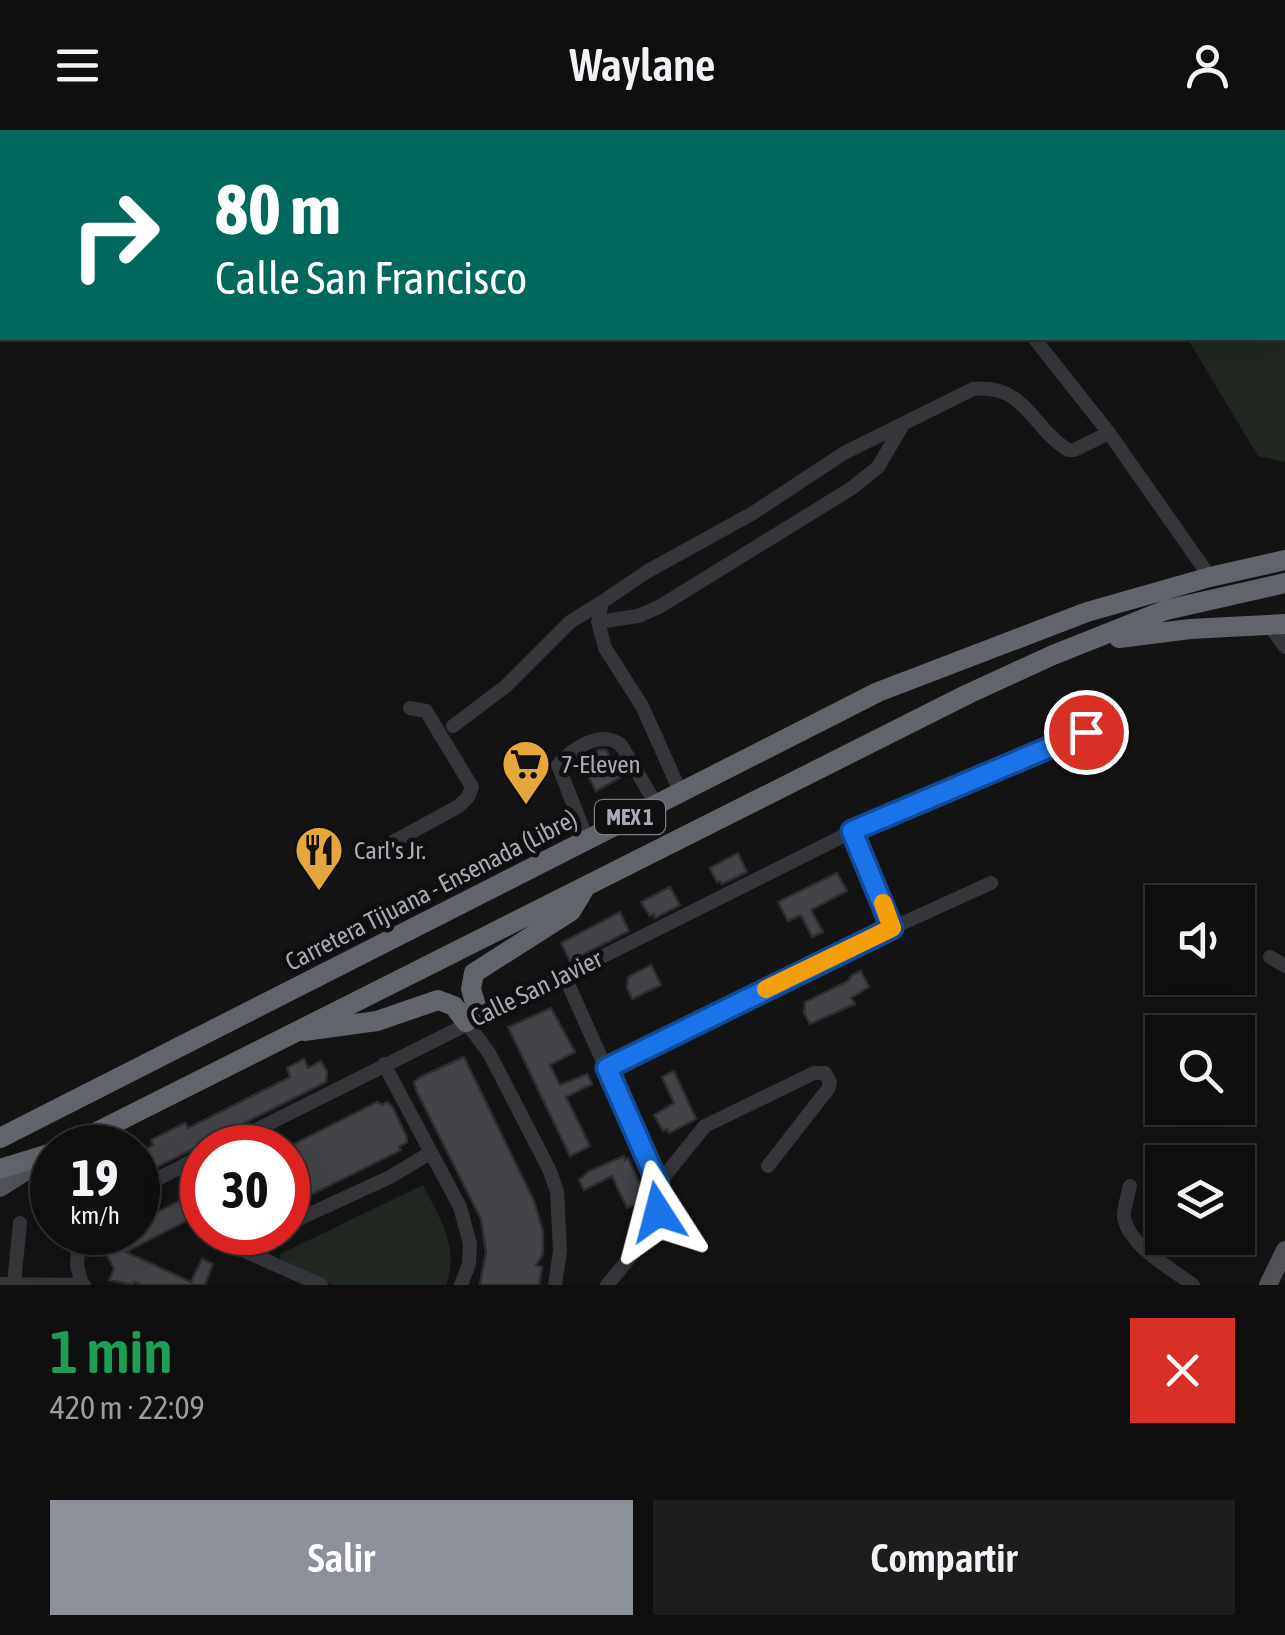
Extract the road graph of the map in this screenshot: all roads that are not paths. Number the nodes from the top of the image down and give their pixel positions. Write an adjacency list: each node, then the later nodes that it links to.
1 (1036, 340): 3 (street)
2 (901, 427): 3 (street); 7 (street); 8 (street)
3 (1108, 434): 5 (street)
4 (1285, 560): 5 (highway, Carretera Tijuana - Ensenada (Libre) / MEX 1)
5 (1210, 577): 15 (highway, Carretera Tijuana - Ensenada (Libre) / MEX 1)
6 (1285, 583): 10 (highway, MEX 1)
7 (602, 602): 8 (street); 13 (street)
8 (598, 622): 15 (street)
9 (1277, 625): 10 (highway); 11 (street)
10 (1092, 642): 21 (highway, MEX 1)
11 (1285, 647)
12 (410, 708): 19 (street)
13 (453, 726)
14 (1086, 732): 17 (street, Calle San Javier)
15 (680, 791): 16 (highway, Carretera Tijuana - Ensenada (Libre) / MEX 1)
16 (656, 804): 18 (highway, Carretera Tijuana - Ensenada (Libre) / MEX 1); 18 (street)
17 (852, 831): 22 (street); 25 (street, Calle San Javier)
18 (587, 840): 32 (highway, Carretera Tijuana - Ensenada (Libre) / MEX 1)
19 (373, 853)
20 (991, 882): 22 (street)
21 (586, 886): 26 (highway); 27 (highway, MEX 1)
22 (892, 928): 29 (street)
23 (1270, 958): 24 (street)
24 (1285, 966)
25 (564, 975): 26 (street, Calle San Javier); 29 (street)
26 (472, 1019): 27 (highway); 28 (street, Calle San Javier); 52 (street)
27 (292, 1032): 30 (highway, MEX 1)
28 (384, 1064): 31 (street, Calle San Javier); 33 (street)
29 (607, 1068): 38 (street)
30 (110, 1125)
31 (265, 1125)
32 (0, 1138)
33 (430, 1154): 41 (street); 51 (street)
34 (30, 1160): 37 (highway)
35 (768, 1166): 38 (street)
36 (30, 1168): 40 (main road)
37 (0, 1169)
38 (658, 1184): 53 (street)
39 (1130, 1186): 54 (street)
40 (0, 1188)
41 (310, 1214)
42 (20, 1224): 48 (street)
43 (1285, 1250): 46 (main road)
44 (77, 1255): 49 (street)
45 (258, 1255): 50 (street)
46 (1276, 1279)
47 (0, 1284): 48 (street)
48 (14, 1284): 49 (street)
49 (83, 1285)
50 (321, 1285)
51 (461, 1285)
52 (555, 1285)
53 (608, 1285)
54 (1193, 1285)

